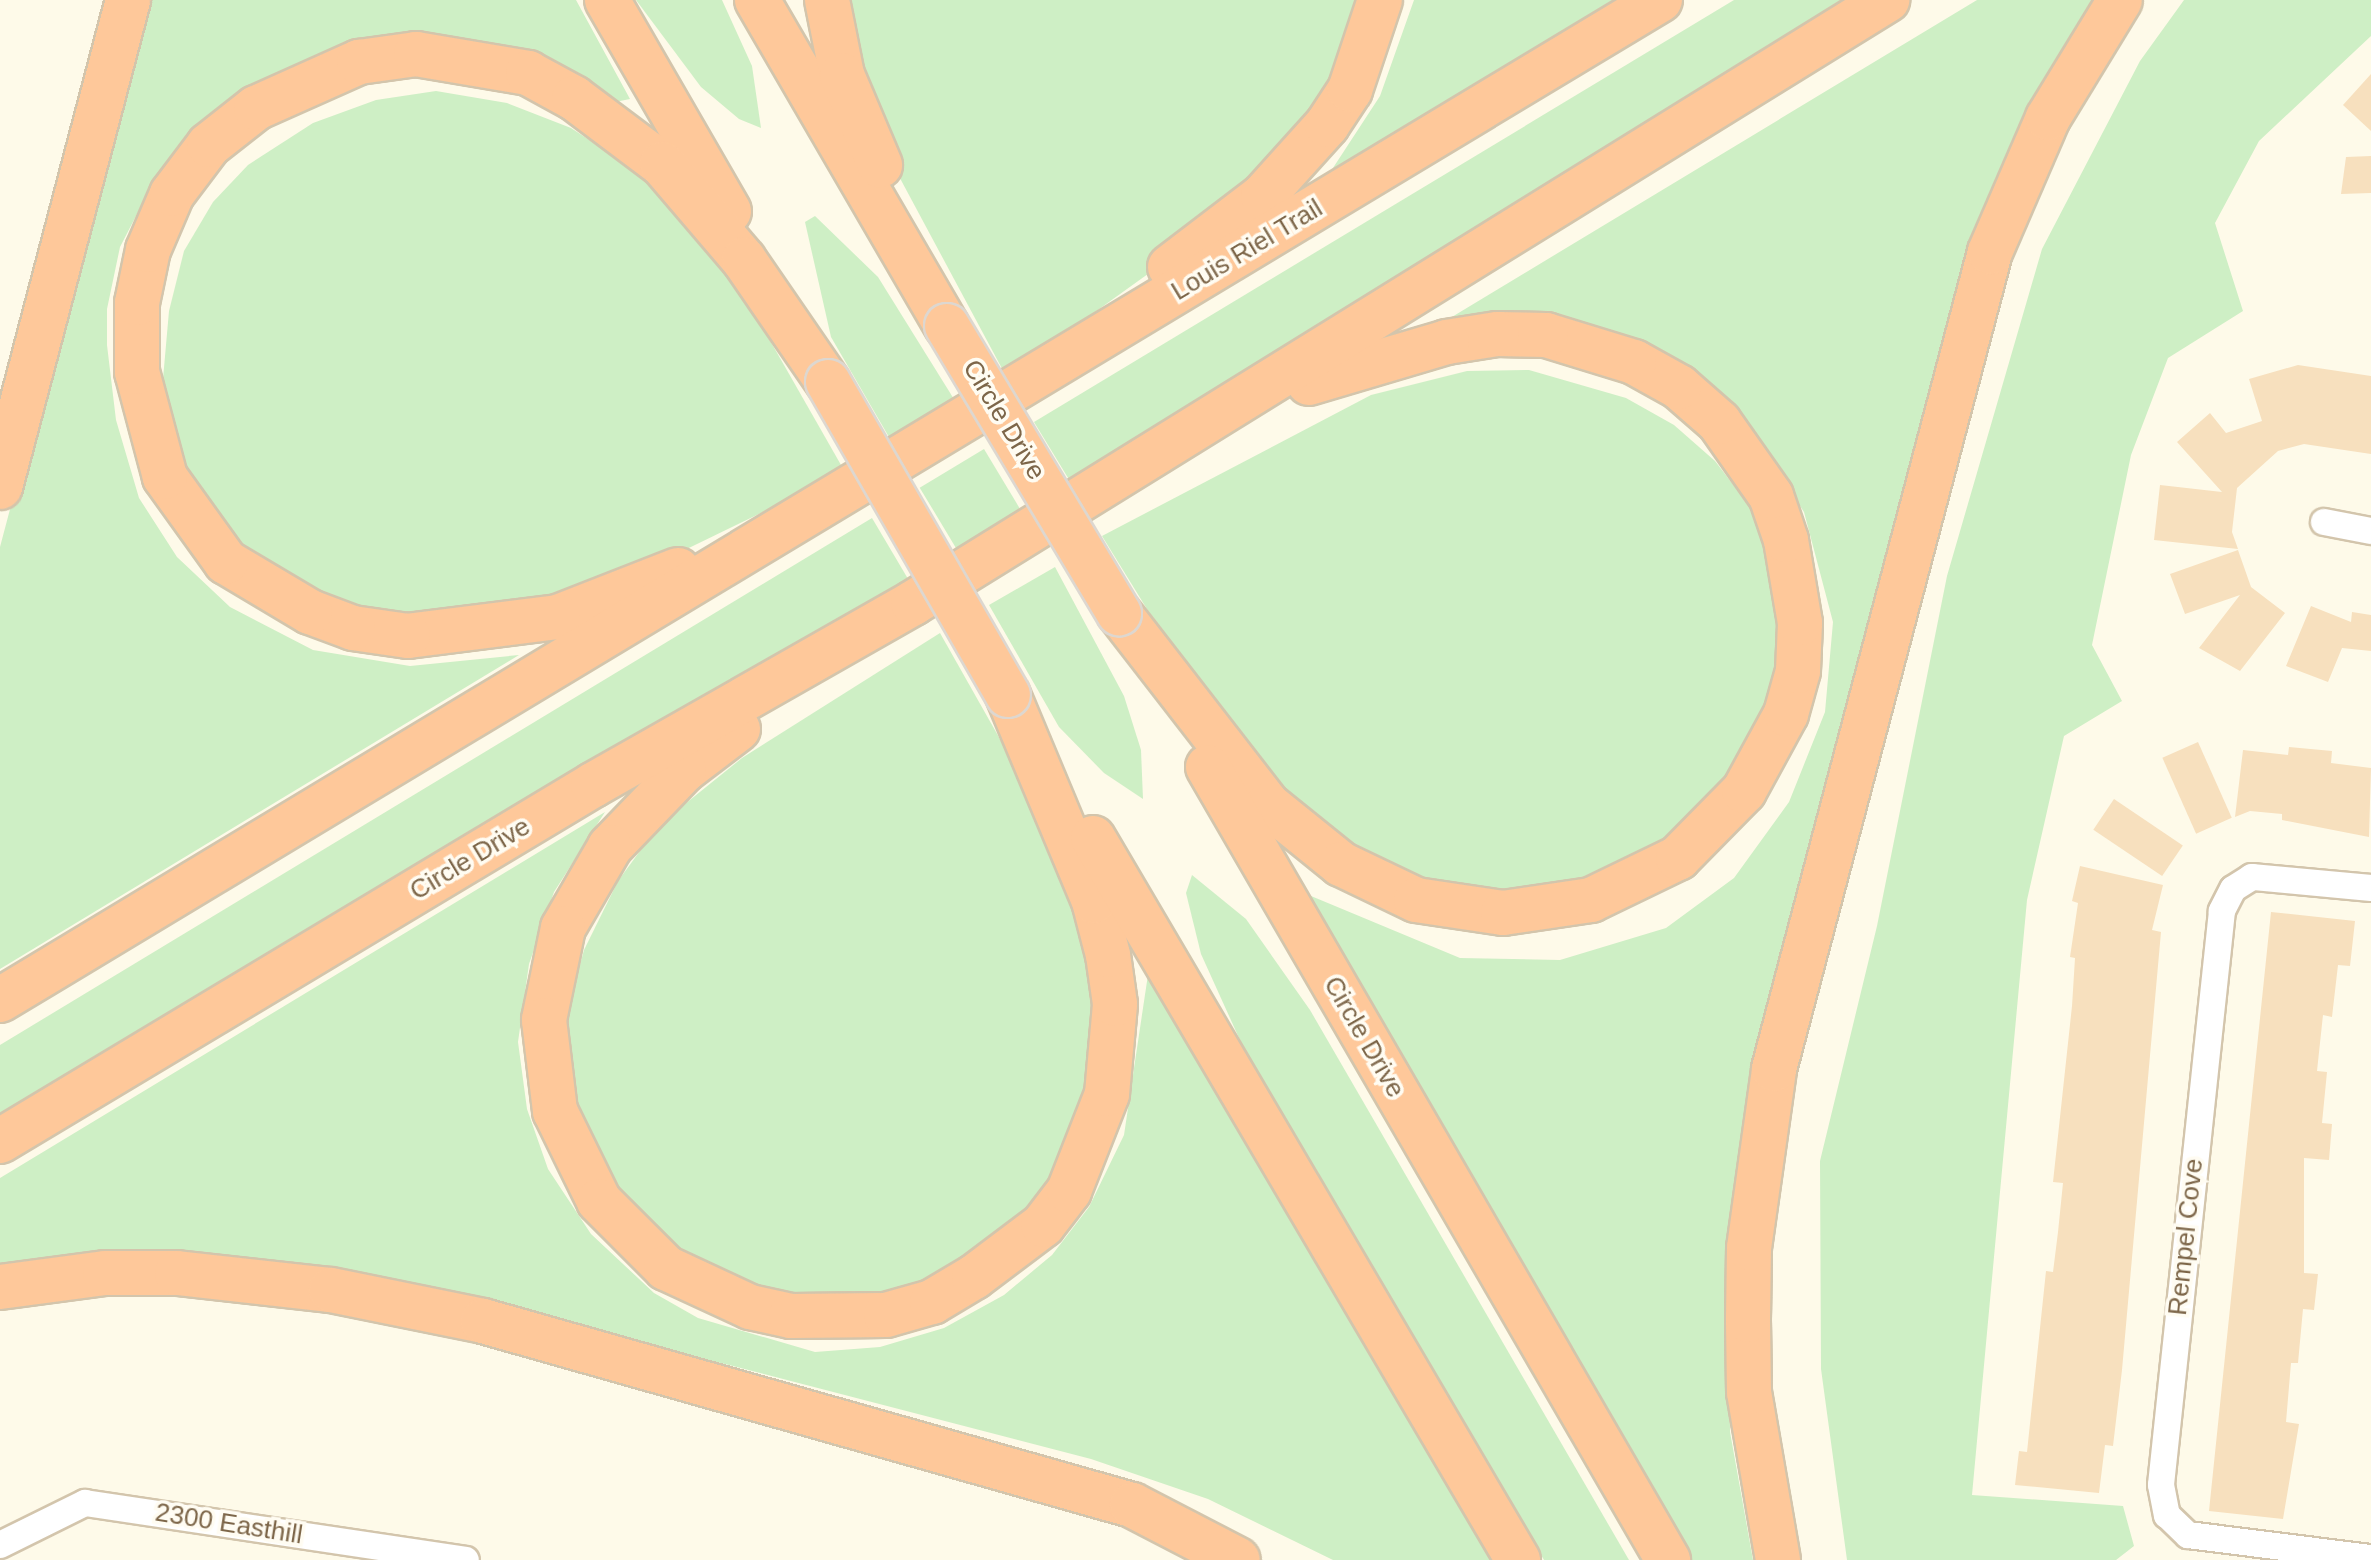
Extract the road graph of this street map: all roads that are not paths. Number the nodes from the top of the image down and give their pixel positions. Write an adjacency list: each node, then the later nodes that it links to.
1 (128, 0): 13 (highway)
2 (607, 0): 10 (highway)
3 (757, 0): 9 (highway)
4 (827, 0): 9 (highway)
5 (1380, 0): 12 (highway)
6 (1660, 0): 12 (highway, Louis Riel Trail)
7 (1887, 0): 11 (highway)
8 (2120, 0): 30 (highway)
9 (947, 326): 18 (highway, Circle Drive, bridge)
10 (828, 382): 14 (highway); 19 (highway, bridge)
11 (1200, 429): 17 (highway, Circle Drive); 18 (highway)
12 (942, 434): 14 (highway, Louis Riel Trail)
13 (0, 487)
14 (834, 502): 21 (highway)
15 (2324, 522): 16 (street)
16 (2371, 531)
17 (913, 603): 19 (highway); 22 (highway, Circle Drive)
18 (1119, 613): 29 (highway, Circle Drive)
19 (1008, 695): 28 (highway)
20 (2371, 888): 25 (street, Rempel Cove)
21 (0, 1000)
22 (0, 1141)
23 (0, 1287): 27 (highway)
24 (0, 1545): 26 (street, 2300 Easthill)
25 (2371, 1558)
26 (466, 1560)
27 (1238, 1560)
28 (1518, 1560)
29 (1668, 1560)
30 (1778, 1560)

